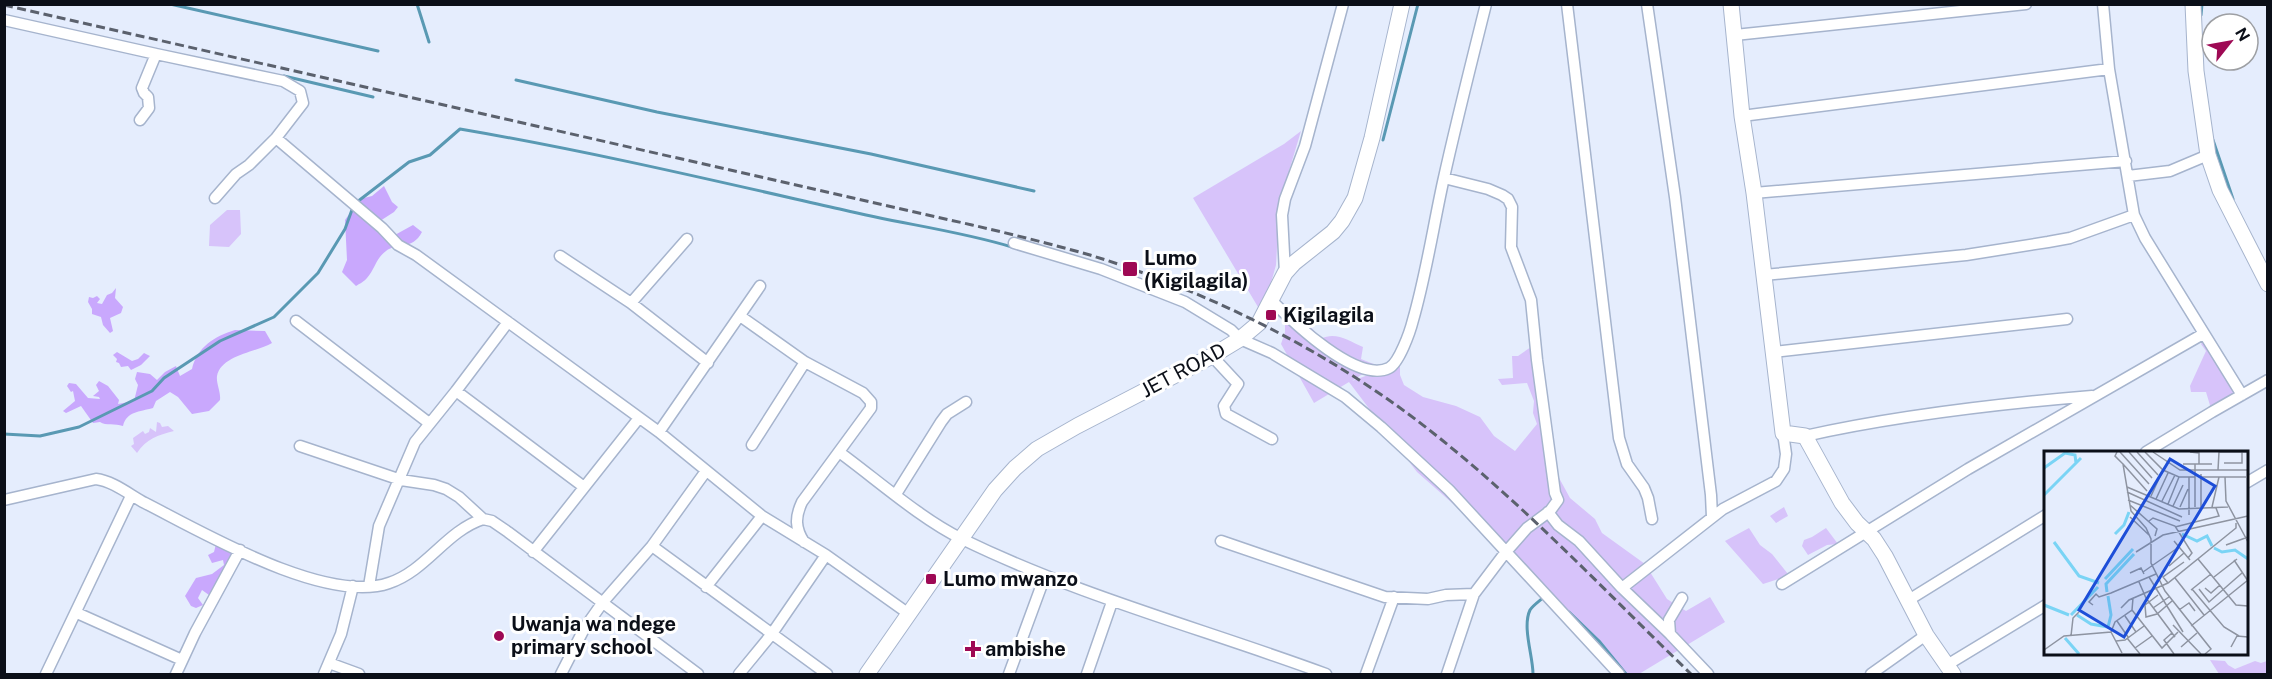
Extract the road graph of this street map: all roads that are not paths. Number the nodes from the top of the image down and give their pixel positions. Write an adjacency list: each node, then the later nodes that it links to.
1 (1343, 4): 28 (street)
2 (1402, 4): 28 (street, JET ROAD)
3 (1486, 4): 21 (street)
4 (1567, 4): 72 (street)
5 (1647, 4): 70 (street)
6 (1731, 4): 12 (street)
7 (2026, 4): 10 (street)
8 (2103, 4): 14 (street)
9 (2193, 4): 18 (street)
10 (1972, 8): 12 (street)
11 (4, 20): 13 (street)
12 (1735, 35): 15 (street)
13 (156, 54): 16 (street); 17 (street)
14 (2109, 69): 15 (street); 19 (street)
15 (1742, 116): 22 (street)
16 (140, 120)
17 (276, 138): 23 (street); 37 (street)
18 (2208, 155): 20 (street); 30 (street)
19 (2126, 161): 20 (street); 22 (street)
20 (2127, 176): 24 (street)
21 (1444, 178): 32 (street); 67 (street)
22 (1754, 193): 29 (street)
23 (215, 198)
24 (2134, 215): 29 (street); 38 (street)
25 (687, 239): 33 (street)
26 (1014, 243): 39 (street)
27 (560, 256): 33 (street)
28 (1285, 273): 32 (street, JET ROAD)
29 (1764, 275): 40 (street)
30 (2268, 284)
31 (760, 286): 34 (street)
32 (1271, 300): 39 (street, JET ROAD)
33 (631, 303): 43 (street)
34 (740, 316): 42 (street); 43 (street)
35 (2067, 319): 40 (street)
36 (296, 321): 50 (street)
37 (508, 322): 45 (street); 49 (street)
38 (2204, 334): 46 (street); 47 (street)
39 (1240, 339): 41 (street, JET ROAD); 80 (street)
40 (1774, 352): 52 (street)
41 (1212, 356): 54 (street); 74 (street, JET ROAD)
42 (805, 362): 55 (street); 58 (street)
43 (708, 363): 51 (street)
44 (2268, 380): 47 (street)
45 (456, 392): 50 (street); 63 (street)
46 (2095, 395): 53 (street); 73 (street)
47 (2242, 395): 57 (street)
48 (966, 402): 64 (street)
49 (639, 418): 51 (street); 63 (street)
50 (429, 423): 61 (street)
51 (659, 432): 60 (street)
52 (1783, 434): 53 (street); 70 (street)
53 (1805, 436): 73 (street)
54 (1272, 439)
55 (752, 445)
56 (300, 446): 61 (street)
57 (2149, 451)
58 (839, 452): 64 (street); 76 (street)
59 (2268, 470): 62 (street)
60 (706, 471): 68 (street); 77 (street)
61 (401, 480): 71 (street); 85 (street)
62 (2248, 482)
63 (584, 487): 79 (street)
64 (896, 494): 74 (street)
65 (131, 496): 66 (street); 78 (street); 95 (street)
66 (4, 500)
67 (1548, 512): 80 (street); 87 (street)
68 (762, 516): 76 (street); 86 (street)
69 (2044, 516): 92 (street)
70 (1712, 517): 87 (street)
71 (483, 519): 79 (street); 85 (street)
72 (1652, 519)
73 (1865, 531): 83 (street); 92 (street)
74 (961, 539): 82 (street); 96 (street, JET ROAD)
75 (1221, 541): 89 (street)
76 (804, 542): 81 (street)
77 (652, 546): 86 (street); 93 (street)
78 (240, 550): 84 (street); 100 (street)
79 (533, 552): 93 (street)
80 (1505, 553): 88 (street); 117 (street)
81 (826, 555): 96 (street); 97 (street)
82 (1045, 576): 91 (street); 113 (street)
83 (1782, 584)
84 (353, 586): 85 (street); 101 (street)
85 (369, 586)
86 (706, 586): 97 (street)
87 (1622, 588): 98 (street)
88 (1474, 594): 89 (street); 103 (street)
89 (1394, 597): 116 (street)
90 (1682, 598): 98 (street)
91 (1112, 602): 114 (street); 115 (street)
92 (1907, 602): 99 (street)
93 (603, 603): 108 (street); 109 (street)
94 (2044, 606): 102 (street)
95 (76, 613): 100 (street); 104 (street)
96 (909, 614): 112 (street, JET ROAD)
97 (771, 634): 110 (street); 111 (street)
98 (1670, 634): 118 (street)
99 (1926, 635): 102 (street); 119 (street)
100 (182, 660): 105 (street)
101 (329, 663): 106 (street); 107 (street)
102 (1950, 670)
103 (1449, 674)
104 (46, 675)
105 (176, 675)
106 (324, 675)
107 (359, 675)
108 (561, 675)
109 (698, 675)
110 (739, 675)
111 (828, 675)
112 (867, 675)
113 (1009, 675)
114 (1087, 675)
115 (1326, 675)
116 (1366, 675)
117 (1619, 675)
118 (1708, 675)
119 (1871, 675)

